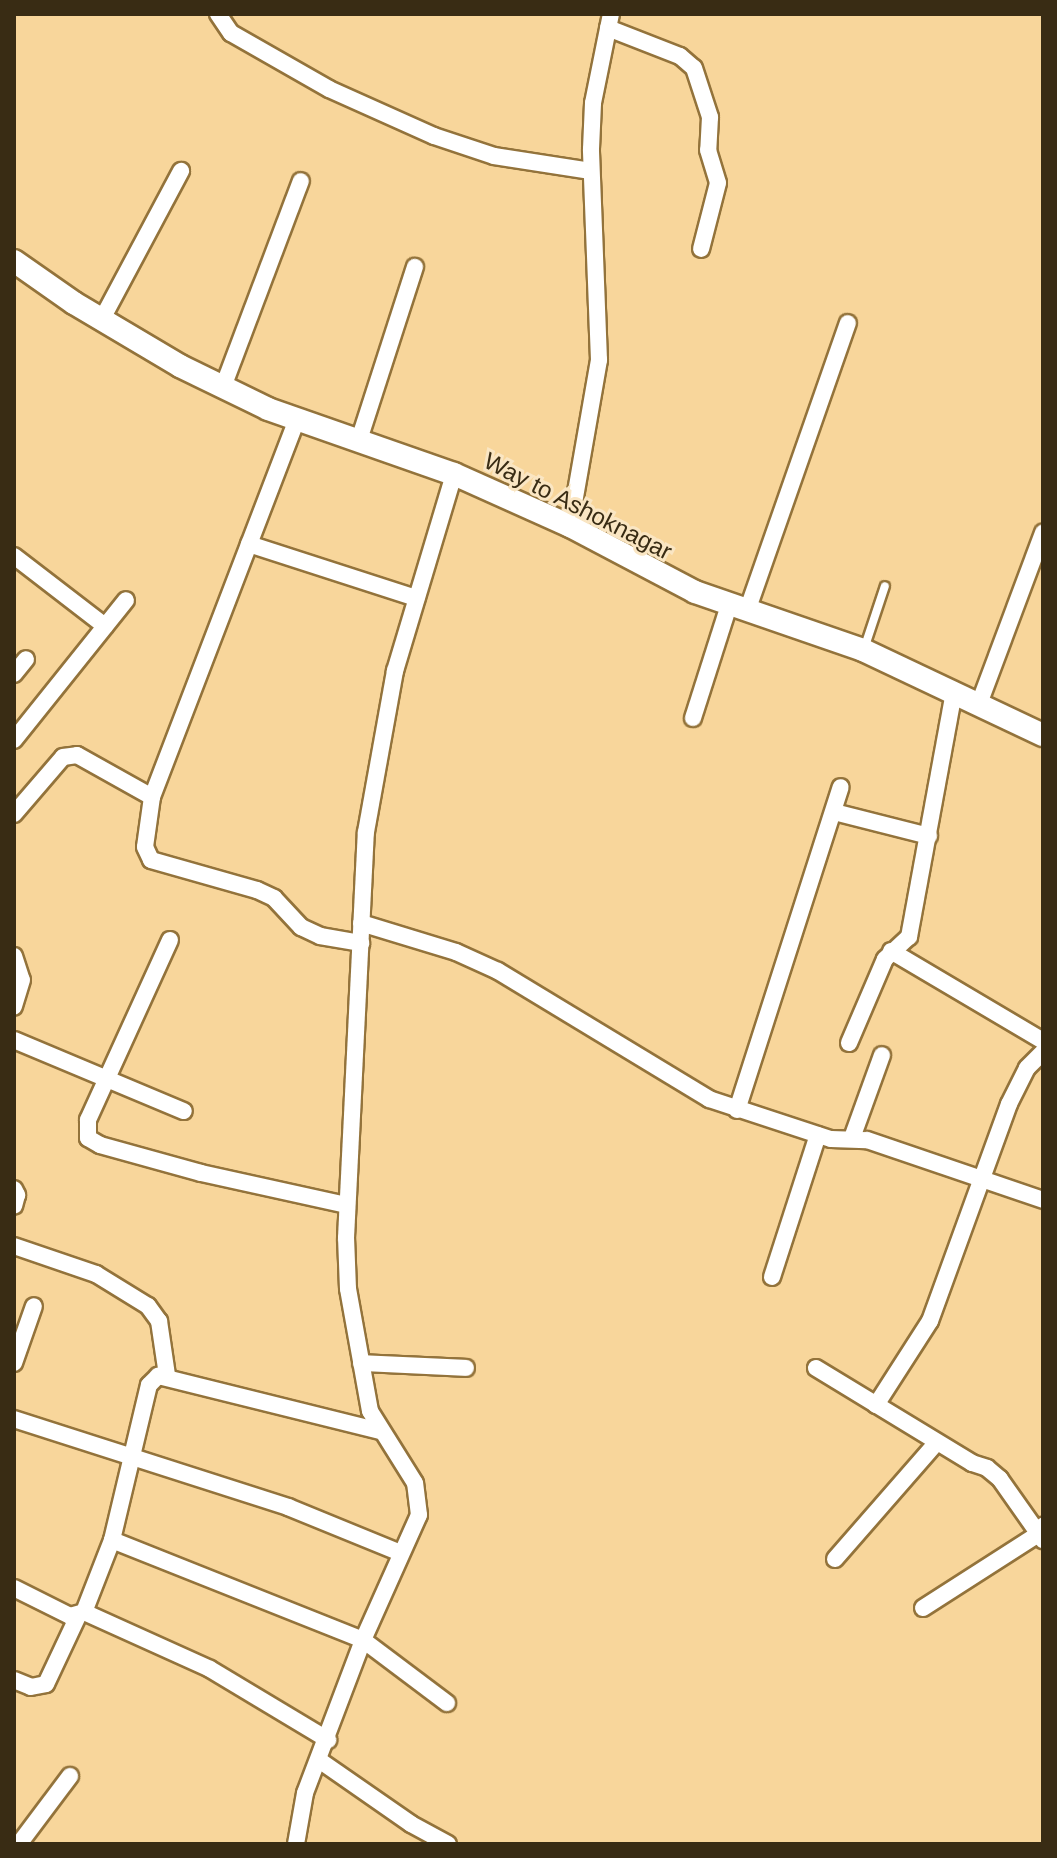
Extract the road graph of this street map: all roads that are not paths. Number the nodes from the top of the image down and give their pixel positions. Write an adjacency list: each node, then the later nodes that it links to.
1 (222, 16): 4 (street)
2 (609, 21): 4 (street); 6 (street)
3 (181, 171): 9 (street)
4 (591, 171): 15 (street)
5 (301, 181): 11 (street)
6 (701, 249)
7 (14, 261): 9 (street, Way to Ashoknagar)
8 (415, 267): 13 (street)
9 (102, 319): 11 (street, Way to Ashoknagar)
10 (848, 323): 22 (street)
11 (223, 387): 12 (street, Way to Ashoknagar)
12 (297, 419): 13 (street, Way to Ashoknagar); 17 (street)
13 (359, 440): 14 (street, Way to Ashoknagar)
14 (454, 474): 15 (street, Way to Ashoknagar); 20 (street)
15 (570, 526): 22 (street, Way to Ashoknagar)
16 (1043, 533): 28 (street)
17 (249, 544): 20 (street); 33 (street)
18 (14, 556): 23 (street)
19 (885, 586): 24 (lane)
20 (416, 598): 37 (street)
21 (126, 600): 23 (street)
22 (738, 608): 24 (street, Way to Ashoknagar); 29 (street)
23 (105, 626): 31 (street)
24 (863, 650): 27 (street, Way to Ashoknagar)
25 (26, 659): 26 (street)
26 (14, 674)
27 (954, 692): 28 (street, Way to Ashoknagar); 36 (street)
28 (979, 704): 30 (street, Way to Ashoknagar)
29 (693, 718)
30 (1043, 735)
31 (14, 740)
32 (841, 787): 34 (street)
33 (152, 797): 35 (street); 39 (street)
34 (834, 812): 36 (street); 49 (street)
35 (14, 814)
36 (929, 836): 40 (street)
37 (361, 923): 39 (street); 49 (street)
38 (170, 940): 48 (street)
39 (361, 943): 56 (street)
40 (891, 951): 44 (street); 45 (street)
41 (14, 956): 42 (street)
42 (14, 1007)
43 (14, 1040): 48 (street)
44 (1043, 1041)
45 (849, 1043)
46 (1043, 1052): 53 (street)
47 (882, 1055): 52 (street)
48 (109, 1080): 50 (street); 56 (street)
49 (737, 1110): 51 (street)
50 (184, 1111)
51 (818, 1135): 52 (street); 59 (street)
52 (852, 1138): 53 (street)
53 (983, 1180): 55 (street); 66 (street)
54 (14, 1189): 57 (street)
55 (1043, 1200)
56 (347, 1205): 62 (street)
57 (14, 1206)
58 (14, 1246): 65 (street)
59 (772, 1277)
60 (34, 1306): 61 (street)
61 (14, 1363)
62 (361, 1363): 63 (street); 68 (street)
63 (466, 1368)
64 (816, 1368): 66 (street)
65 (167, 1375): 68 (street); 70 (street)
66 (876, 1405): 69 (street)
67 (14, 1419): 70 (street)
68 (380, 1431): 73 (street)
69 (937, 1442): 71 (street); 74 (street)
70 (132, 1456): 72 (street); 73 (street)
71 (1042, 1533): 76 (street)
72 (112, 1540): 77 (street); 78 (street)
73 (401, 1553): 78 (street)
74 (835, 1559)
75 (14, 1588): 77 (street)
76 (923, 1608)
77 (81, 1614): 79 (street); 81 (street)
78 (363, 1640): 80 (street); 81 (street)
79 (14, 1680)
80 (447, 1703)
81 (328, 1740): 82 (street)
82 (319, 1760): 85 (street); 86 (street)
83 (70, 1776): 84 (street)
84 (19, 1844)
85 (296, 1844)
86 (448, 1844)

